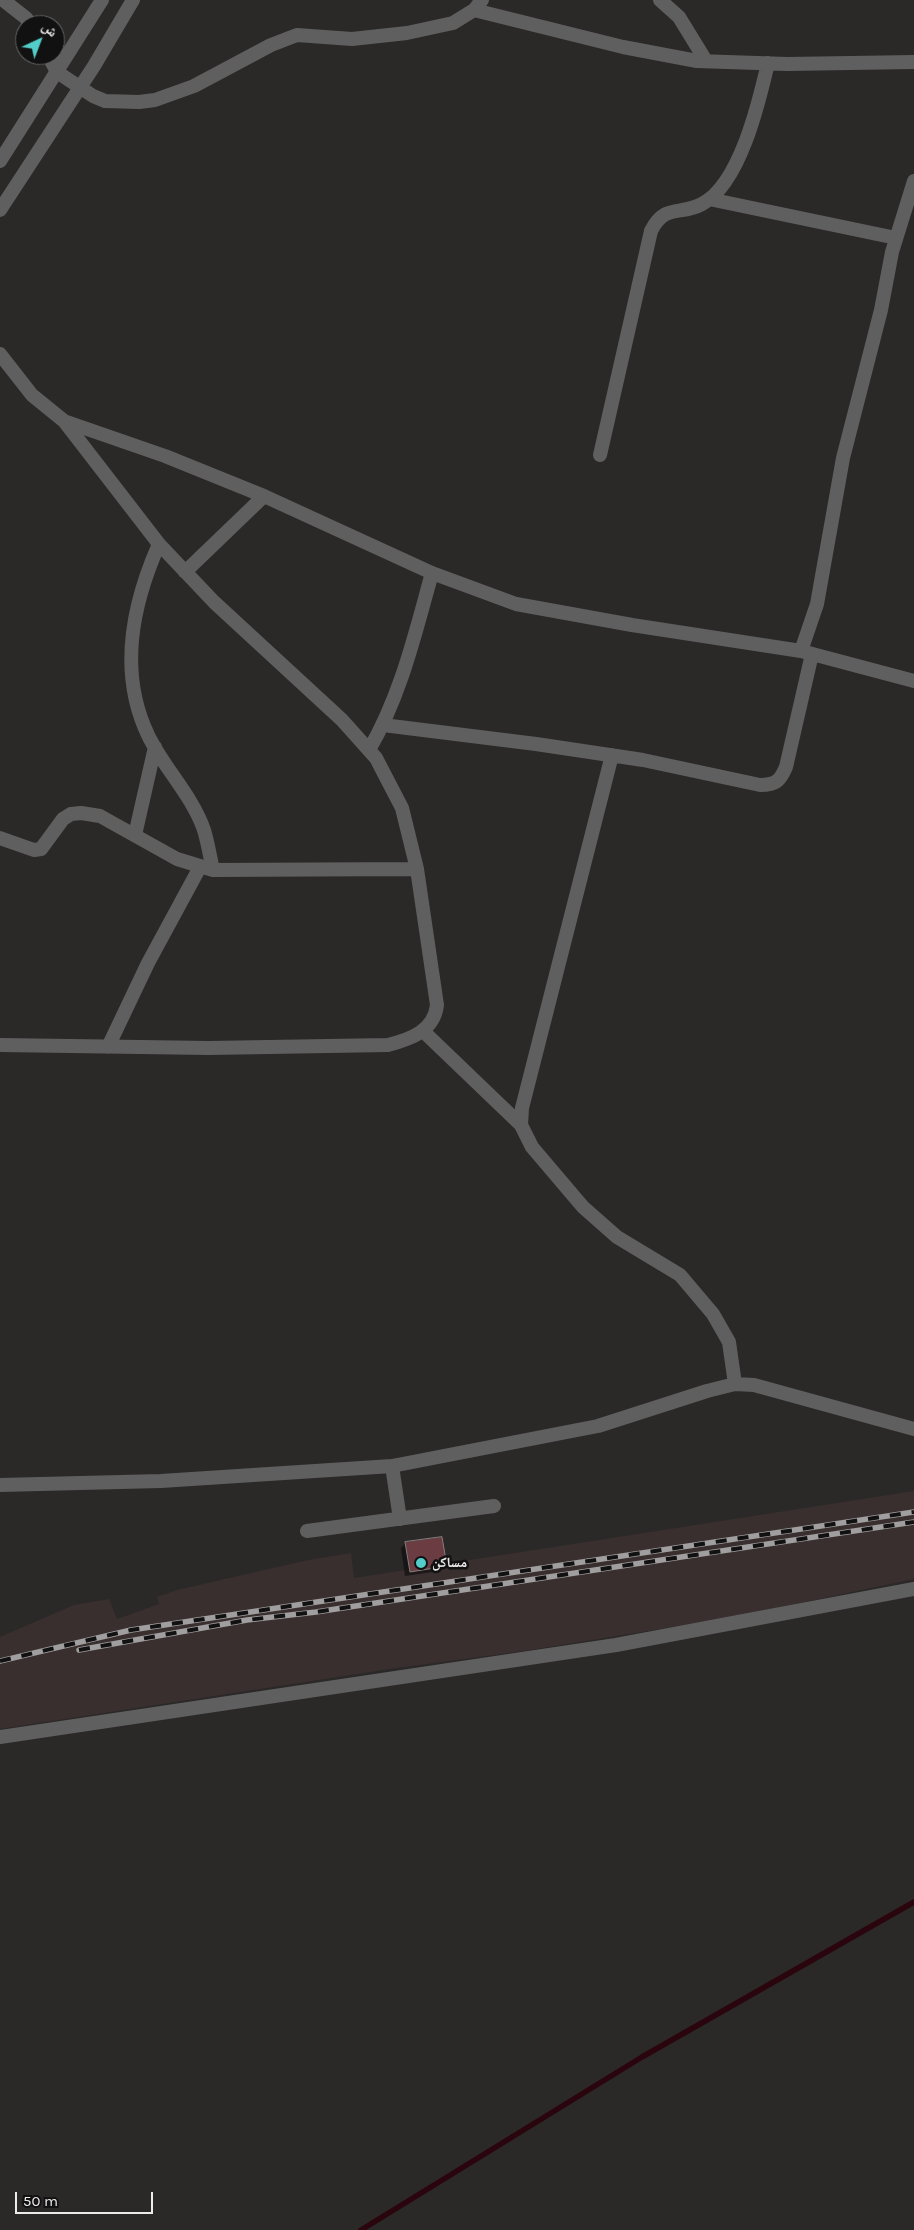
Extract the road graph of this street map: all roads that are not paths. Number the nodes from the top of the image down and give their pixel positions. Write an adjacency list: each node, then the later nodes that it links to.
1 (3, 0): 6 (street)
2 (102, 0): 11 (street)
3 (132, 0): 12 (street)
4 (660, 0): 7 (street)
5 (478, 5): 7 (street); 12 (street)
6 (22, 15)
7 (706, 61): 9 (street)
8 (914, 62): 9 (street)
9 (768, 63): 15 (street)
10 (53, 65): 11 (street)
11 (57, 72): 12 (street); 13 (street)
12 (80, 87): 16 (street)
13 (0, 160)
14 (914, 180): 17 (street)
15 (709, 199): 17 (street); 20 (street)
16 (0, 210)
17 (896, 238): 25 (street)
18 (0, 354): 19 (street)
19 (64, 421): 21 (street); 22 (street)
20 (600, 455)
21 (264, 496): 23 (street); 24 (street)
22 (158, 544): 23 (street); 28 (street)
23 (186, 572): 29 (street)
24 (432, 573): 25 (street); 27 (street)
25 (806, 652): 26 (street); 30 (street)
26 (914, 681)
27 (383, 725): 29 (street); 30 (street)
28 (156, 747): 31 (street); 34 (street)
29 (369, 750): 33 (street)
30 (612, 756): 38 (street)
31 (135, 835): 32 (street); 34 (street)
32 (0, 838)
33 (416, 868): 34 (street); 35 (street)
34 (206, 869): 37 (street)
35 (423, 1031): 37 (street); 38 (street)
36 (0, 1045): 37 (street)
37 (108, 1047)
38 (521, 1125): 39 (street)
39 (735, 1384): 40 (street); 41 (street)
40 (914, 1429)
41 (392, 1466): 42 (street); 44 (street)
42 (0, 1485)
43 (494, 1506): 44 (street)
44 (400, 1519): 45 (street)
45 (307, 1531)
46 (914, 1589): 47 (street)
47 (0, 1737)

